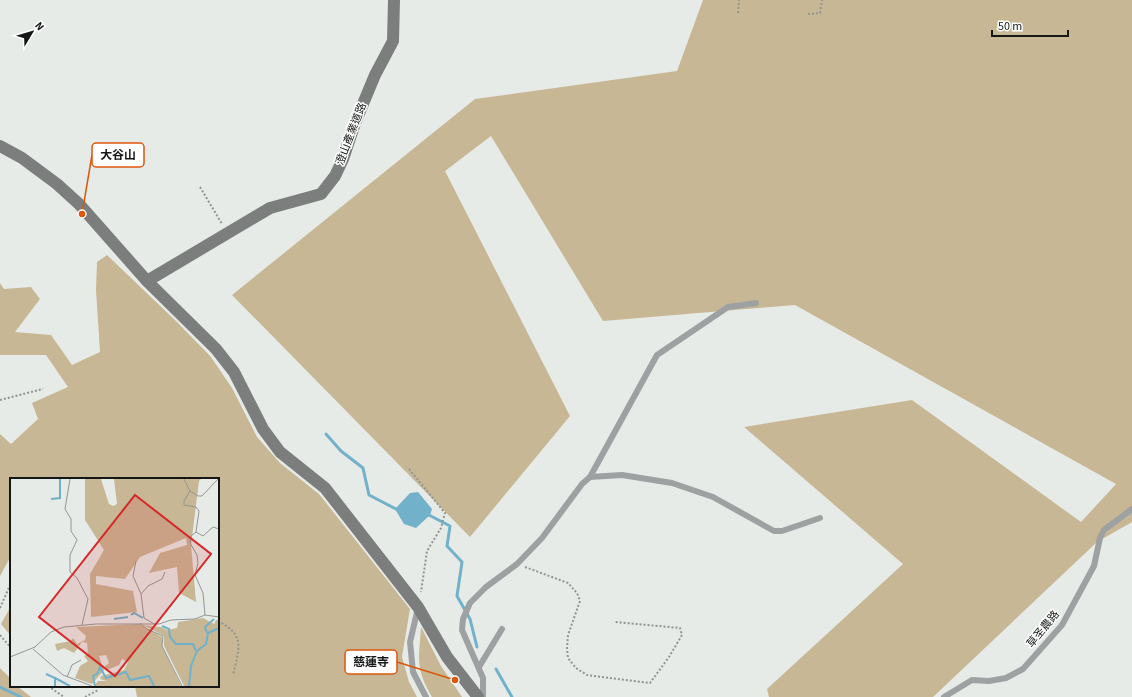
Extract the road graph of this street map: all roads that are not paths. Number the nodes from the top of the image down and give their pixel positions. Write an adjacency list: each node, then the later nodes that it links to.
1 (394, 0): 3 (street, 澄山產業道路)
2 (0, 146): 3 (street)
3 (147, 281): 8 (street)
4 (756, 303): 5 (lane)
5 (590, 477): 7 (lane); 10 (lane)
6 (1132, 509): 14 (lane, 草圣農路)
7 (820, 518)
8 (418, 607): 11 (lane); 12 (street)
9 (502, 629): 10 (lane)
10 (479, 667): 13 (lane)
11 (426, 697)
12 (478, 697)
13 (483, 697)
14 (944, 697)

